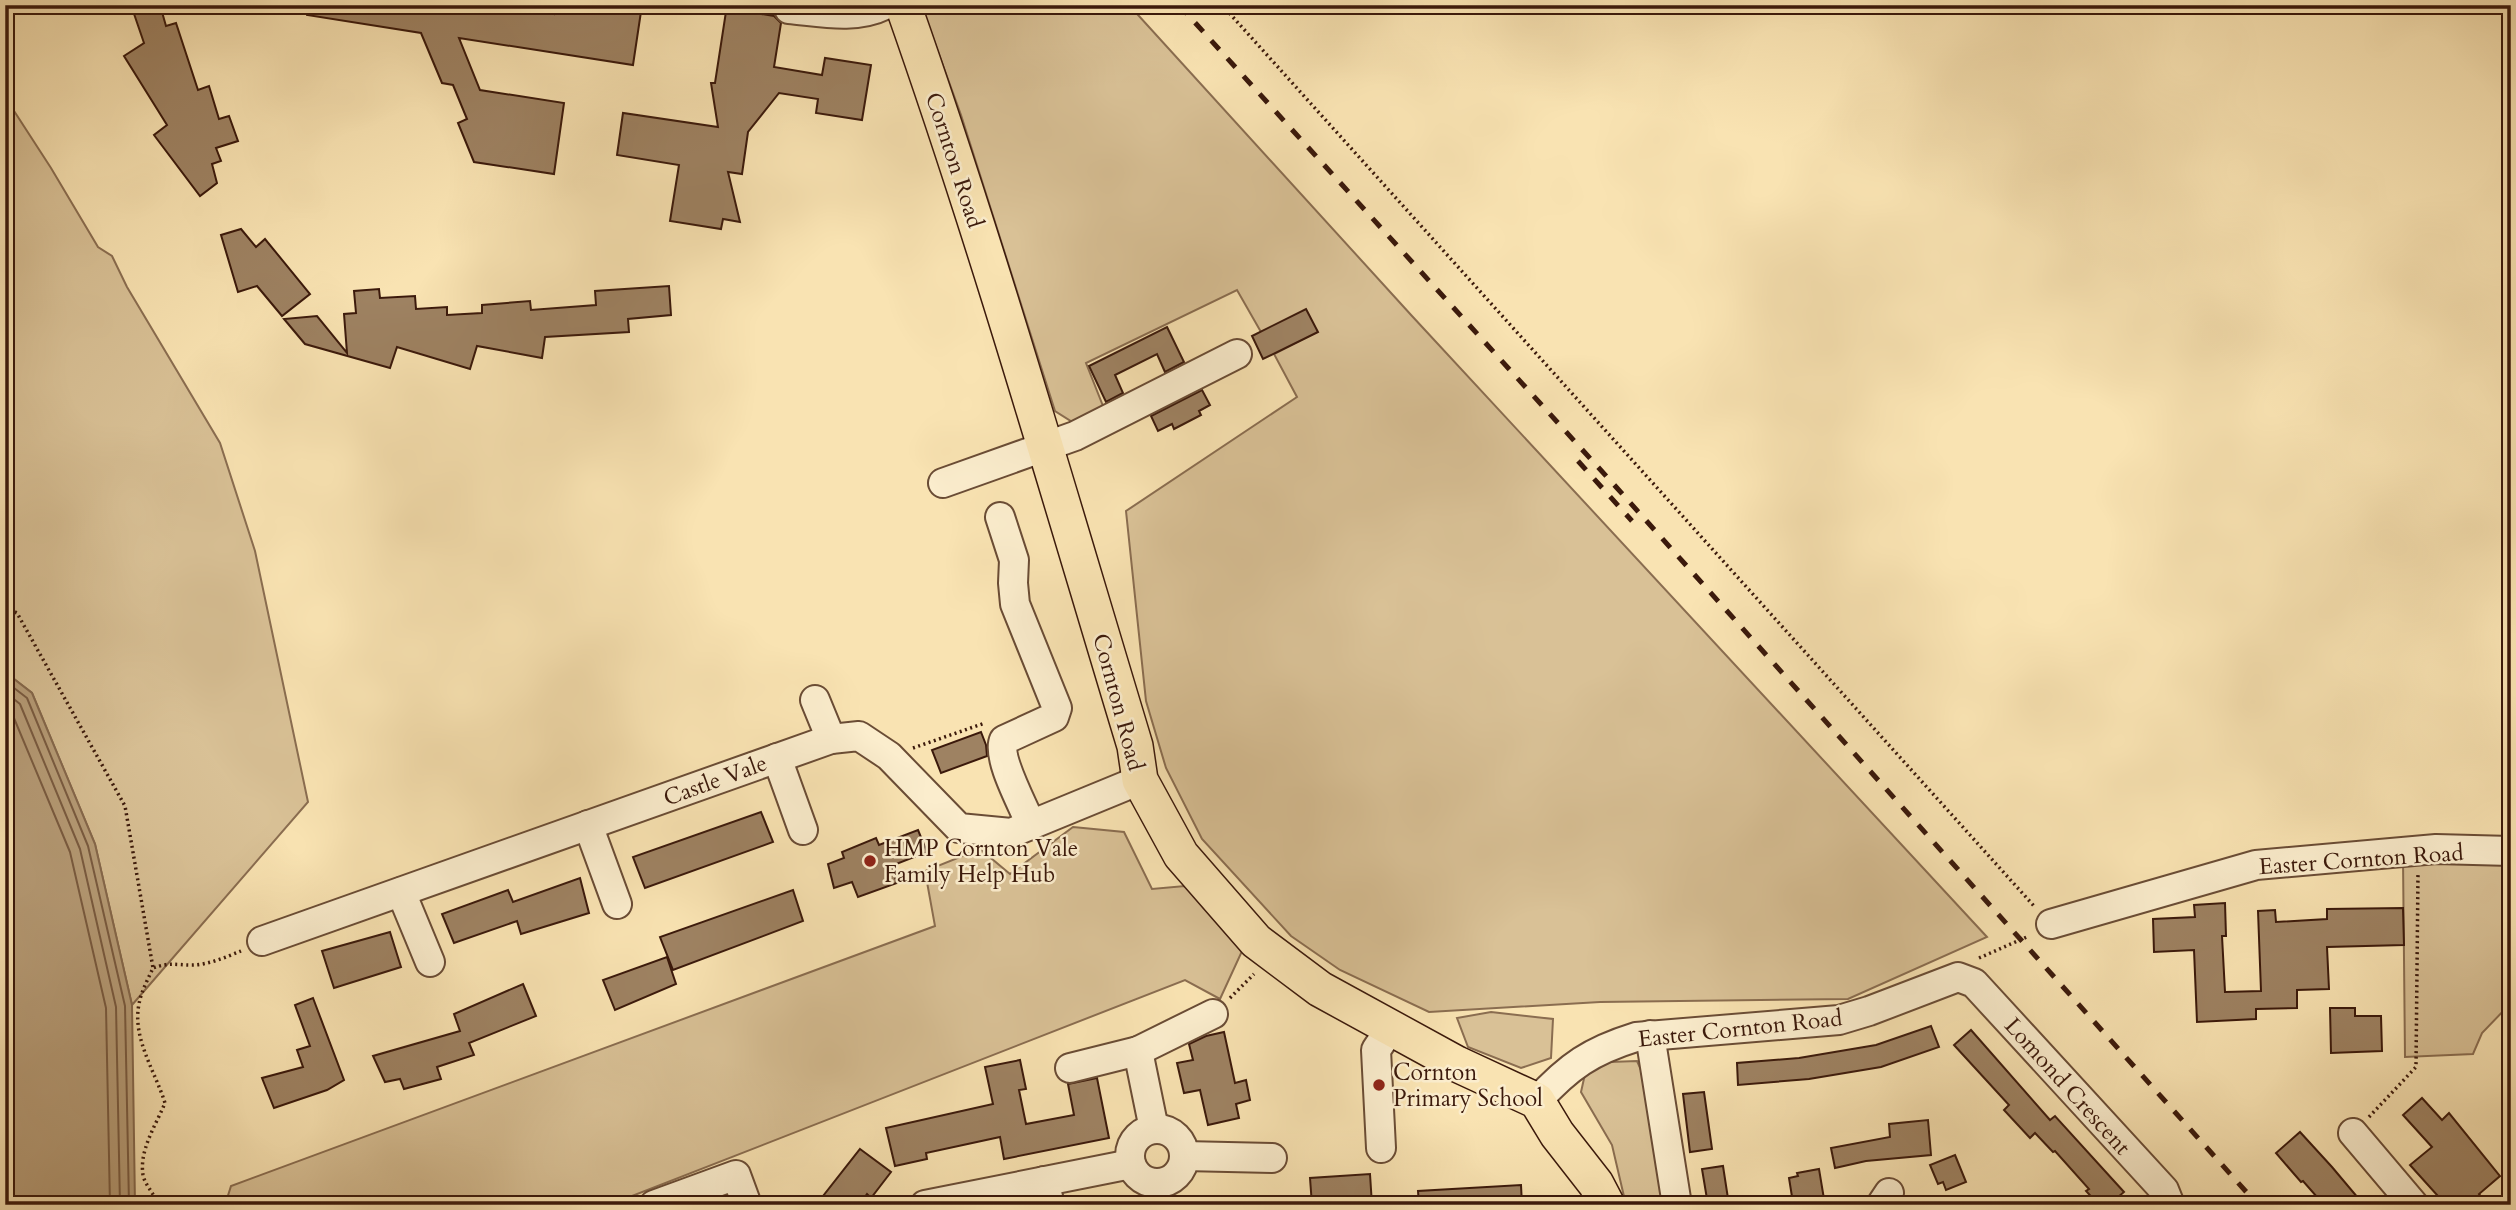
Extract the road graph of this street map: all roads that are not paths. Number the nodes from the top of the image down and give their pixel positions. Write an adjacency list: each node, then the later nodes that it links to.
1 (885, 5): 3 (street)
2 (902, 5): 5 (main road, Cornton Road)
3 (789, 9)
4 (1237, 354): 5 (street)
5 (1044, 446): 6 (street); 11 (main road, Cornton Road)
6 (943, 483)
7 (1000, 517): 13 (street)
8 (815, 700): 9 (street)
9 (831, 739): 10 (street, Castle Vale); 13 (street, Castle Vale)
10 (777, 758): 12 (street, Castle Vale); 14 (street)
11 (1140, 779): 13 (street, Castle Vale); 23 (main road, Cornton Road)
12 (588, 825): 16 (street, Castle Vale); 17 (street)
13 (1031, 825)
14 (803, 830)
15 (2511, 851): 18 (street, Easter Cornton Road)
16 (401, 892): 19 (street, Castle Vale); 20 (street)
17 (617, 904)
18 (2051, 924)
19 (262, 942)
20 (430, 962)
21 (1958, 977): 24 (street, Easter Cornton Road); 41 (street, Lomond Crescent)
22 (1213, 1014): 25 (street)
23 (1390, 1029): 27 (main road, Cornton Road); 30 (street)
24 (1650, 1035): 27 (street, Easter Cornton Road); 40 (street)
25 (1138, 1051): 26 (street); 28 (street)
26 (1070, 1068)
27 (1537, 1101): 39 (main road)
28 (1154, 1129): 31 (street); 33 (street)
29 (2353, 1133): 42 (street)
30 (1381, 1148)
31 (1184, 1156): 32 (street); 35 (street)
32 (1272, 1158)
33 (1131, 1164): 34 (street); 35 (street)
34 (1047, 1193): 38 (street)
35 (1166, 1193)
36 (654, 1205): 37 (street)
37 (747, 1205)
38 (925, 1205)
39 (1607, 1205)
40 (1677, 1205)
41 (2170, 1205)
42 (2414, 1205)

